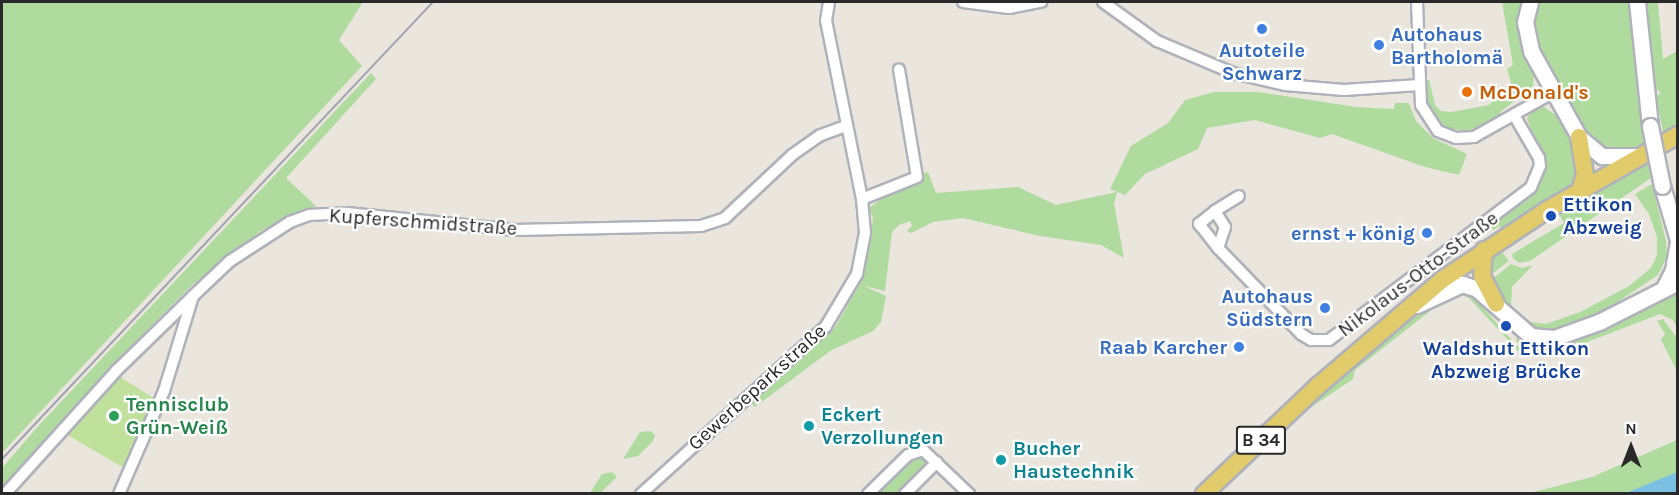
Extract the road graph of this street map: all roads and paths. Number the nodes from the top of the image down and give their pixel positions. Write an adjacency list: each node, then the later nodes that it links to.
1 (829, 2): 12 (street, Gewerbeparkstraße)
2 (963, 2): 3 (street)
3 (1041, 2)
4 (1103, 2): 9 (street)
5 (1417, 2): 9 (street)
6 (1530, 2): 10 (main road)
7 (1637, 2): 20 (main road, bridge)
8 (899, 69): 18 (street)
9 (1419, 86): 11 (street)
10 (1554, 92): 11 (street); 14 (main road)
11 (1514, 115): 22 (street, Nikolaus-Otto-Straße)
12 (846, 126): 18 (street, Gewerbeparkstraße); 24 (street, Kupferschmidstraße)
13 (1677, 135): 15 (main road, B 34)
14 (1579, 137): 15 (main road); 16 (main road)
15 (1640, 156): 16 (main road, B 34)
16 (1580, 190): 21 (main road, B 34)
17 (1239, 196): 19 (street)
18 (862, 199): 30 (street, Gewerbeparkstraße)
19 (1215, 211): 22 (street); 22 (street, Nikolaus-Otto-Straße)
20 (1677, 240): 23 (main road)
21 (1494, 243): 25 (main road); 26 (main road, B 34)
22 (1218, 248)
23 (1671, 284): 25 (main road)
24 (193, 296): 28 (street, Kupferschmidstraße); 29 (street)
25 (1496, 304): 26 (main road)
26 (1401, 313): 34 (main road, B 34)
27 (937, 462): 31 (street); 32 (street); 33 (street)
28 (5, 494)
29 (119, 494)
30 (641, 494)
31 (868, 494)
32 (905, 494)
33 (969, 494)
34 (1204, 494)

